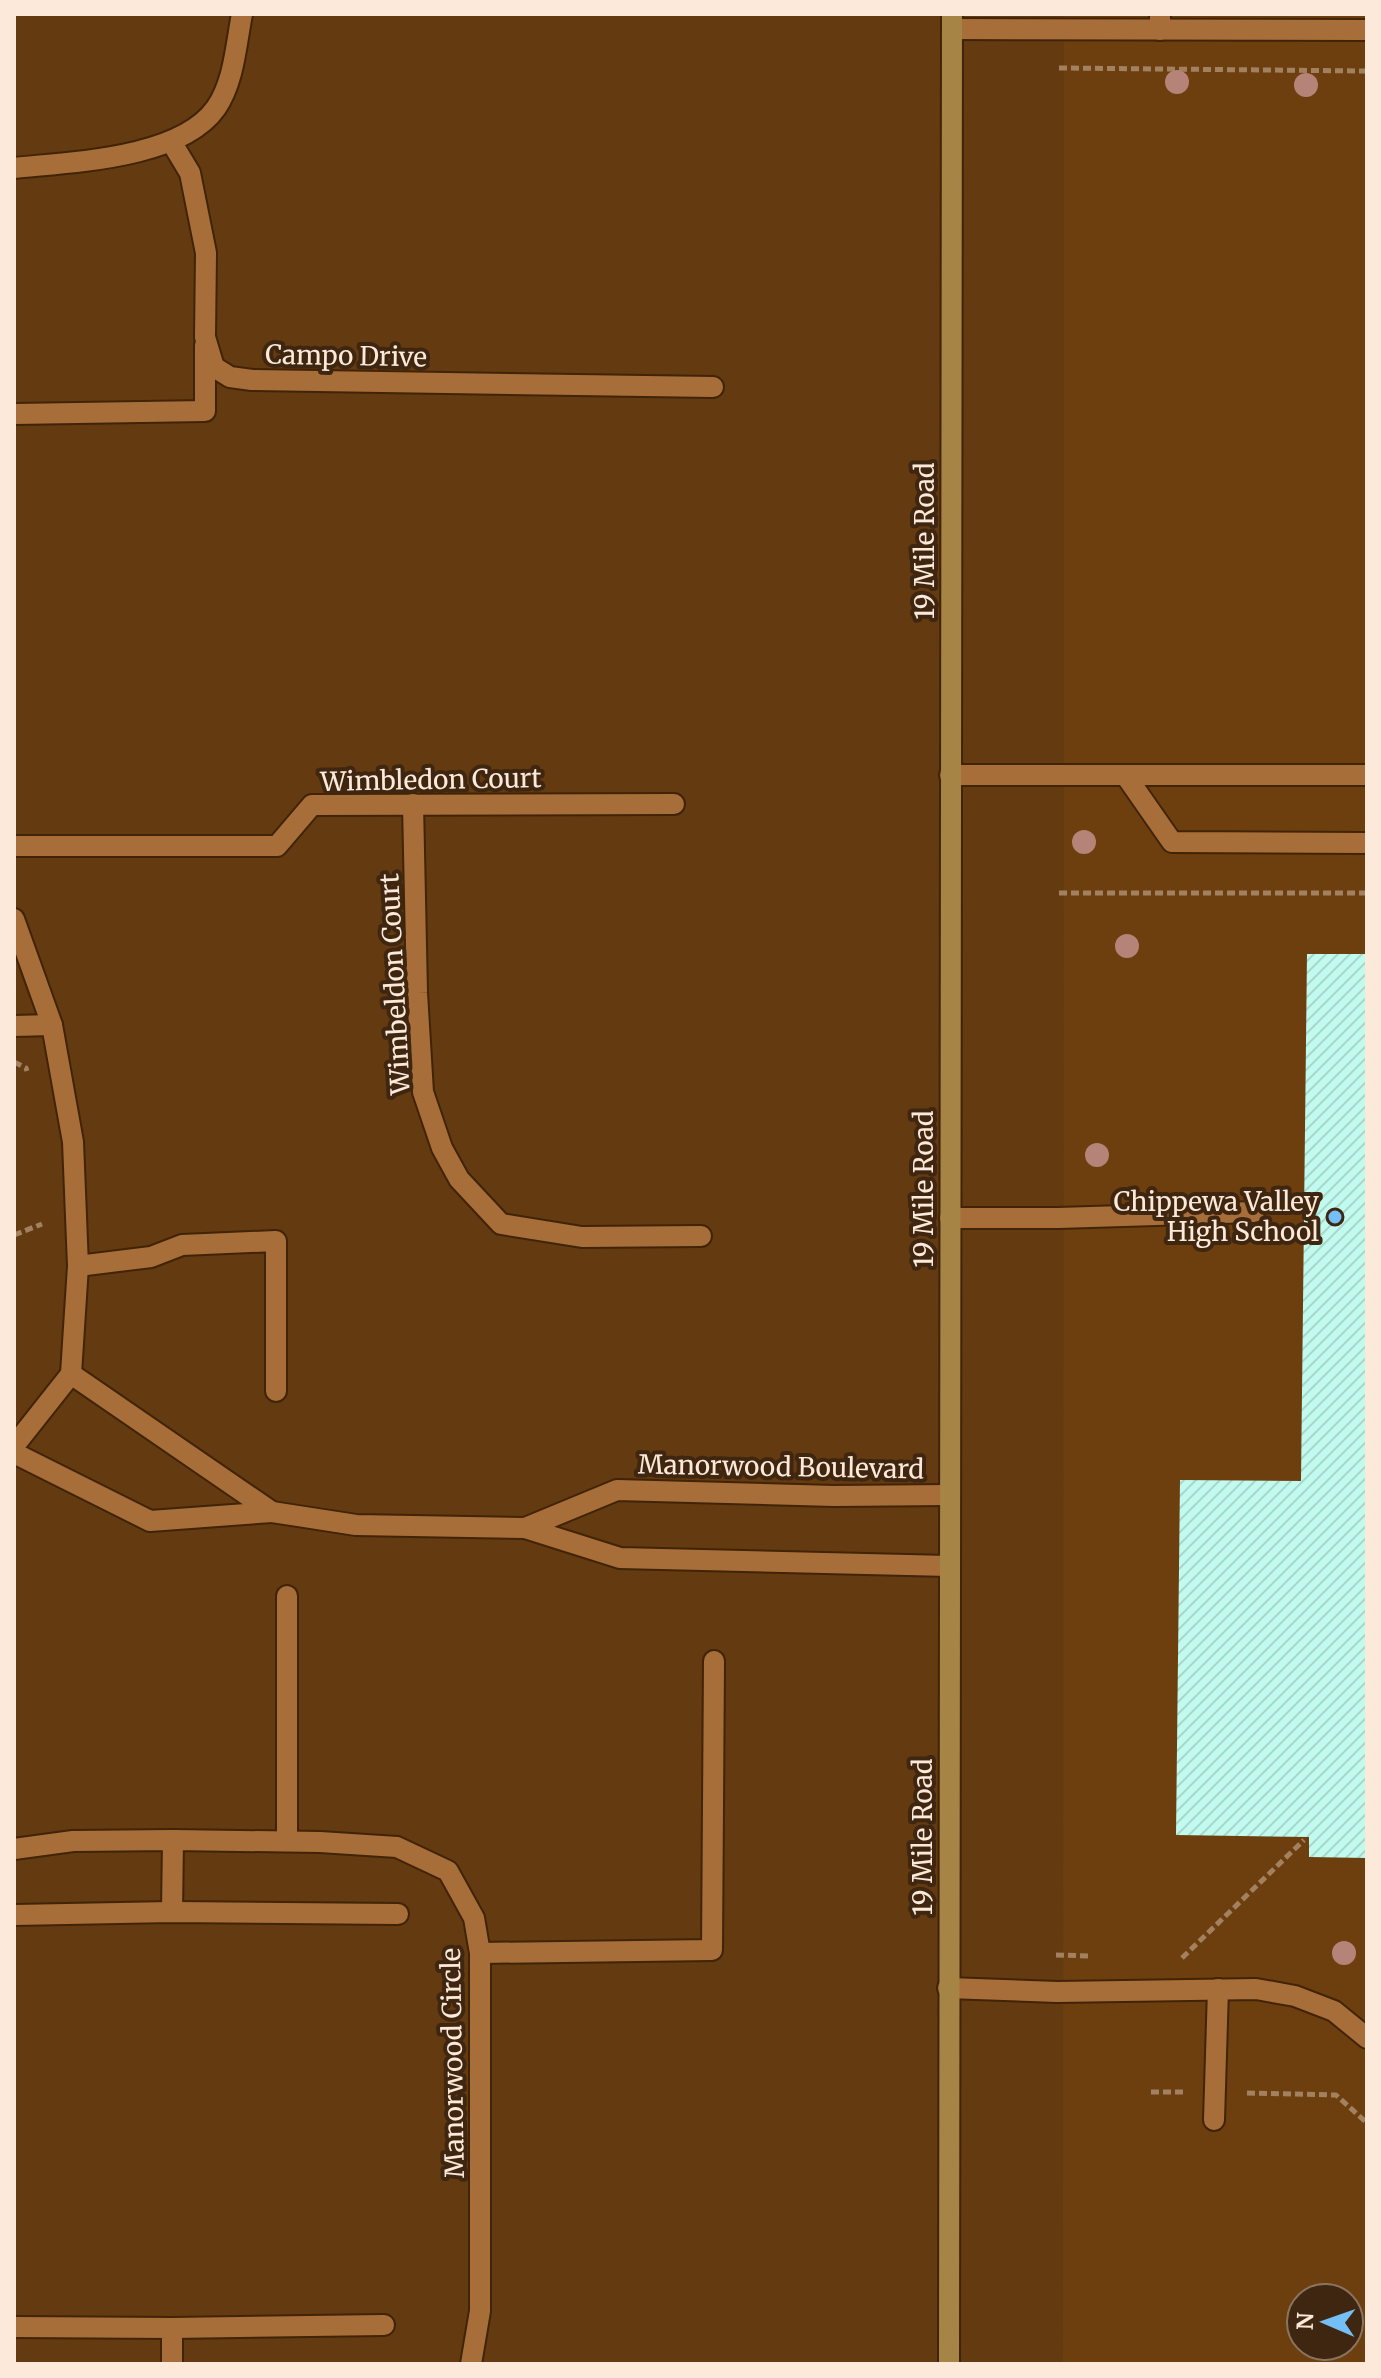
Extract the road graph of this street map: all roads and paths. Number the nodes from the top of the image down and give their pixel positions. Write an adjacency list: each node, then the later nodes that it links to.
1 (242, 14): 7 (street)
2 (952, 22): 3 (street); 12 (street, 19 Mile Road)
3 (1160, 22): 4 (street)
4 (1367, 30)
5 (1059, 68): 6 (path)
6 (1367, 71)
7 (172, 143): 8 (street); 9 (street, Campo Drive)
8 (14, 168)
9 (205, 337): 10 (street, Campo Drive); 11 (street)
10 (713, 387)
11 (14, 414)
12 (950, 775): 14 (street); 28 (street, 19 Mile Road)
13 (1367, 775): 14 (street)
14 (1126, 776): 17 (street)
15 (413, 804): 16 (street, Wimbledon Court); 18 (street, Wimbledon Court); 30 (street, Wimbeldon Court)
16 (674, 804)
17 (1367, 843)
18 (14, 846)
19 (1059, 893): 20 (path)
20 (1367, 893)
21 (14, 919): 22 (street)
22 (52, 1025): 23 (street); 31 (street)
23 (14, 1026)
24 (14, 1062): 25 (path)
25 (28, 1083)
26 (41, 1212): 29 (path)
27 (1254, 1212): 28 (street)
28 (950, 1218): 36 (street, 19 Mile Road)
29 (14, 1235)
30 (701, 1236)
31 (78, 1266): 32 (street); 33 (street)
32 (71, 1374): 34 (street); 37 (street, Manorwood Boulevard)
33 (276, 1391)
34 (14, 1446)
35 (14, 1453): 37 (street, Manorwood Boulevard)
36 (948, 1495): 38 (street, Manorwood Boulevard); 39 (street, 19 Mile Road)
37 (272, 1512): 38 (street, Manorwood Boulevard)
38 (525, 1528): 39 (street, Manorwood Boulevard)
39 (949, 1566): 51 (street, 19 Mile Road)
40 (287, 1596): 44 (street)
41 (714, 1661): 49 (street)
42 (173, 1840): 44 (street, Manorwood Circle); 45 (street, Manorwood Circle); 46 (street)
43 (1304, 1840): 50 (path)
44 (287, 1841): 49 (street, Manorwood Circle)
45 (14, 1849)
46 (172, 1912): 47 (street); 48 (street)
47 (398, 1914)
48 (14, 1915)
49 (480, 1953): 62 (street, Manorwood Circle)
50 (1182, 1959)
51 (948, 1988): 52 (street); 63 (street, 19 Mile Road)
52 (1218, 1989): 53 (street); 55 (street)
53 (1367, 2038)
54 (1151, 2092): 55 (path)
55 (1215, 2092): 56 (street); 57 (path)
56 (1214, 2120)
57 (1367, 2123)
58 (384, 2325): 60 (street)
59 (14, 2327): 60 (street)
60 (172, 2328): 61 (street)
61 (172, 2364)
62 (471, 2364)
63 (949, 2364)

